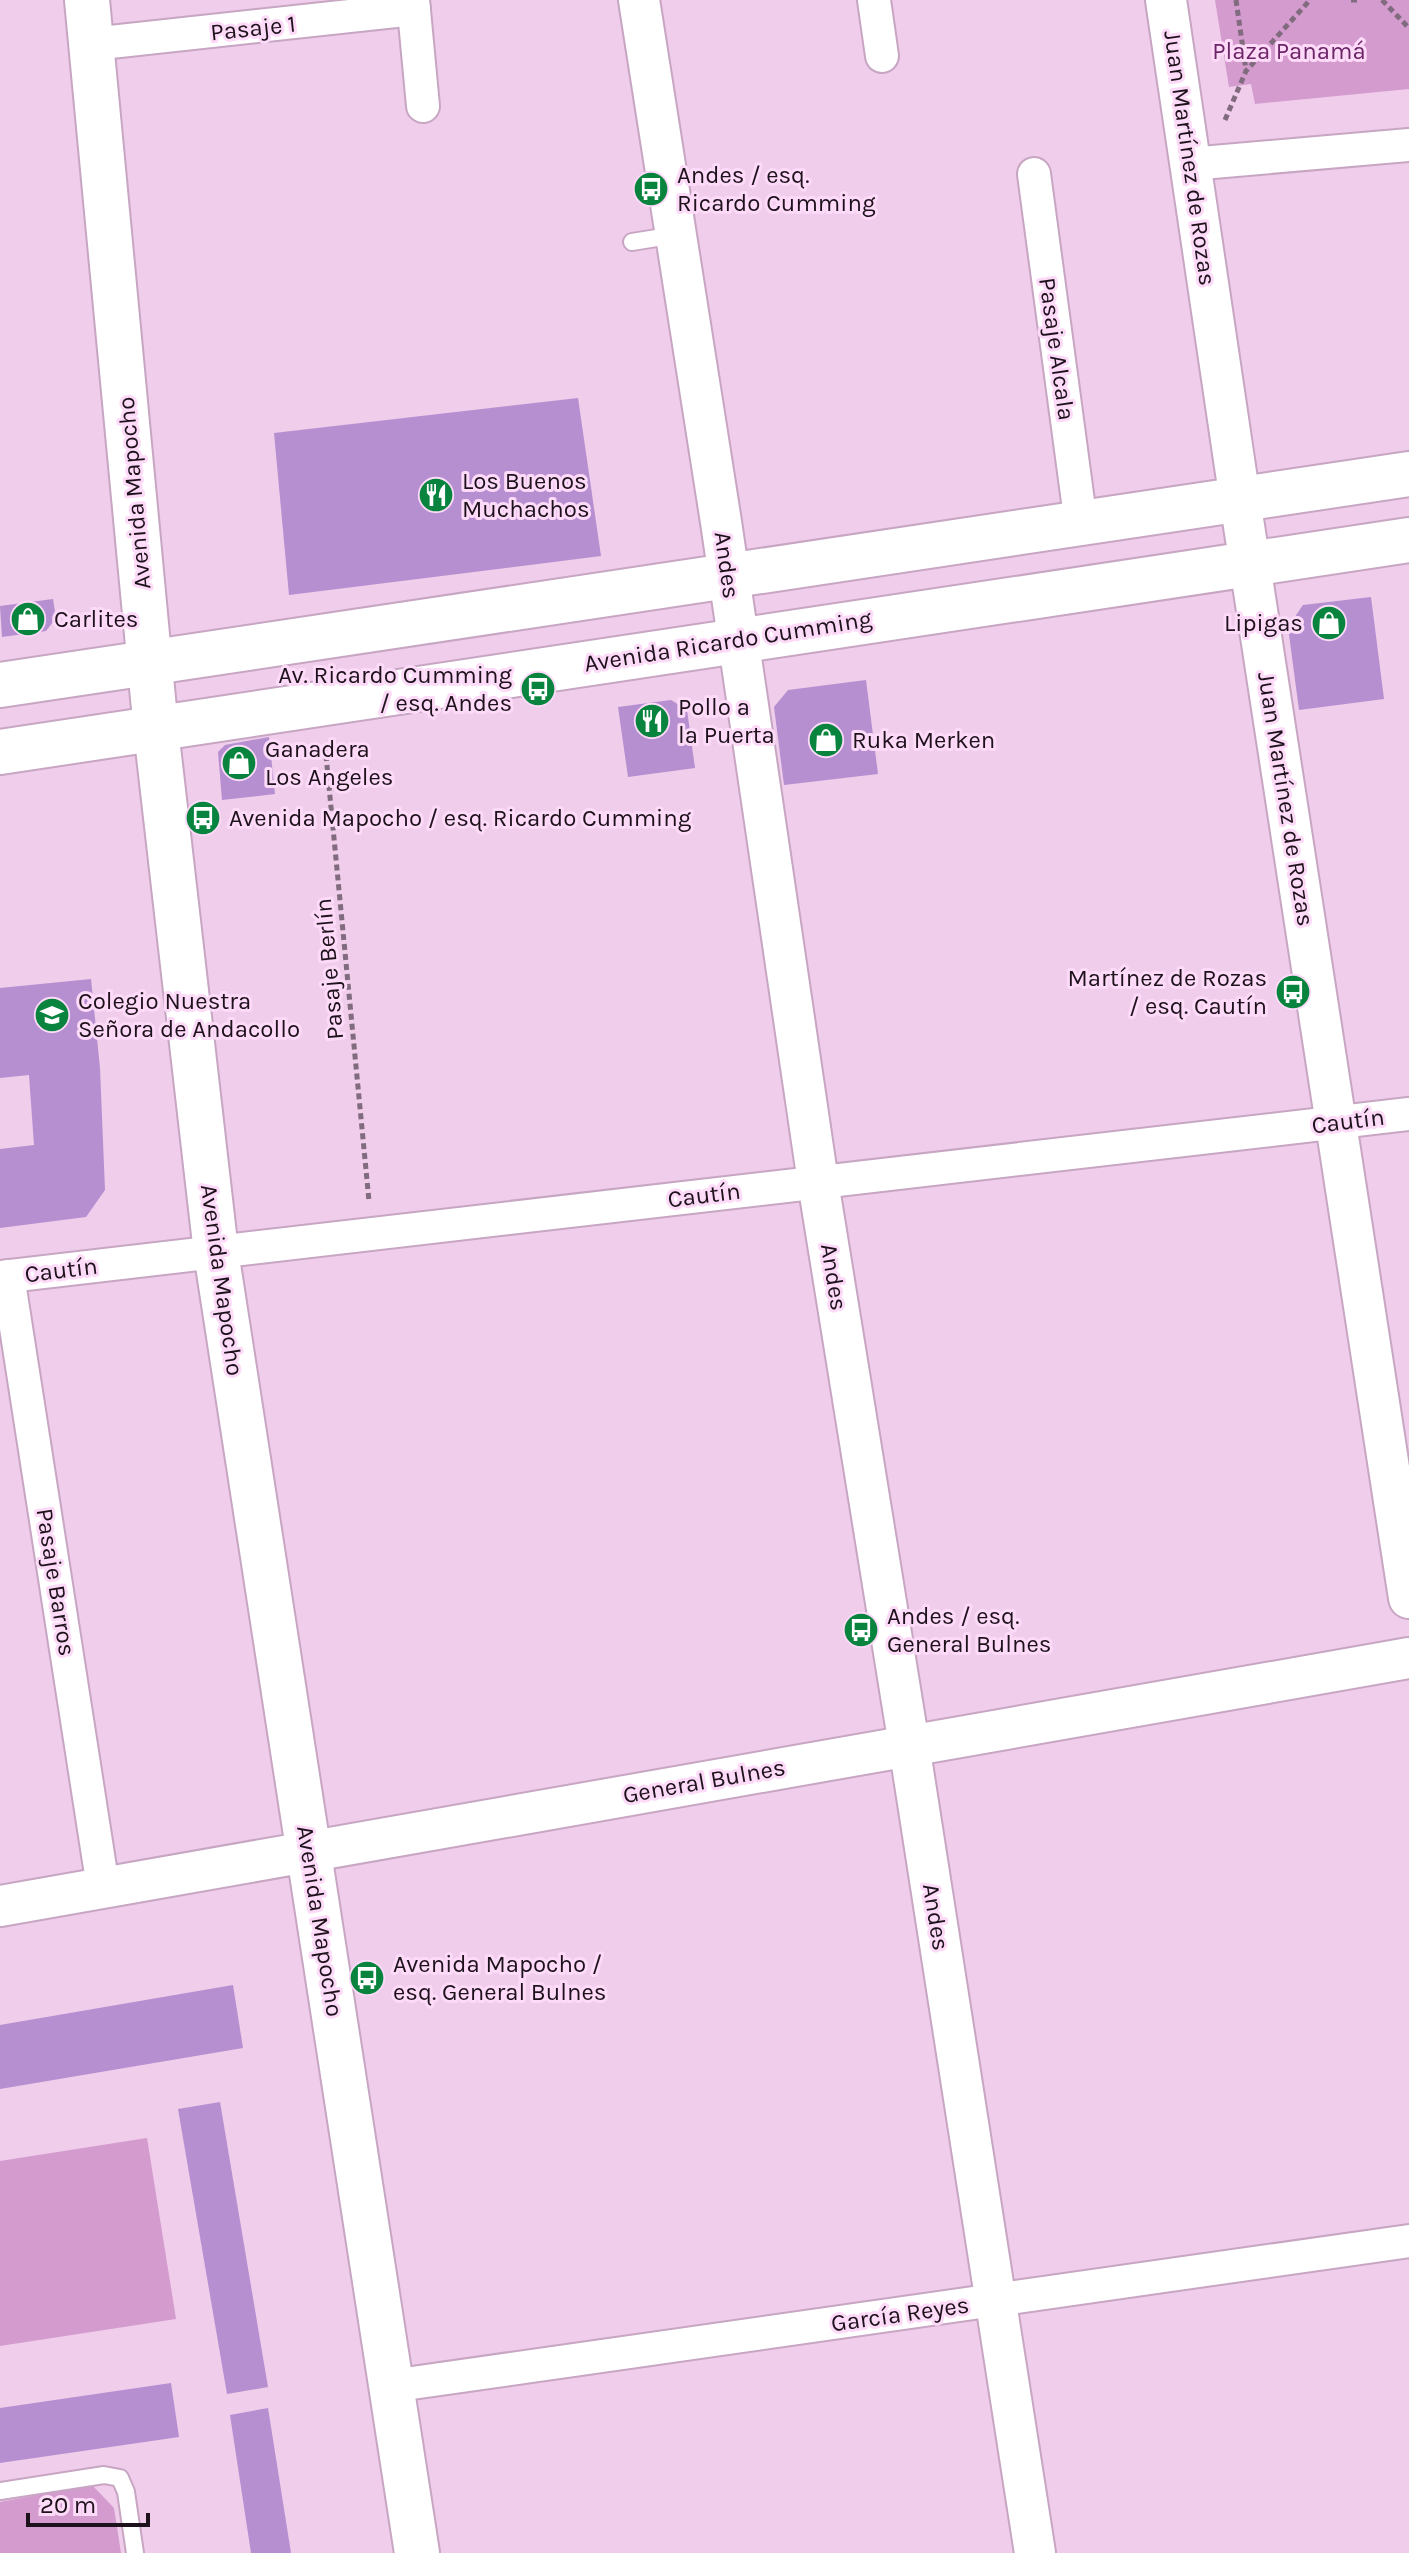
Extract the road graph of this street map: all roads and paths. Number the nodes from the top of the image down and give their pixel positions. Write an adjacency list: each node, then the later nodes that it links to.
1 (87, 0): 12 (main road, Avenida Mapocho)
2 (639, 0): 20 (street, Andes)
3 (874, 0): 13 (street)
4 (1166, 0): 18 (street, Juan Martínez de Rozas)
5 (1236, 0): 14 (path)
6 (1310, 0): 14 (path)
7 (1351, 0): 8 (path)
8 (1359, 0)
9 (1382, 0): 11 (path)
10 (413, 5): 12 (street, Pasaje 1); 15 (street, Pasaje 1)
11 (1409, 28)
12 (92, 44): 29 (main road, Avenida Mapocho)
13 (882, 56)
14 (1246, 71): 16 (path)
15 (423, 106)
16 (1219, 114)
17 (1409, 145): 18 (street)
18 (1190, 164): 23 (street, Juan Martínez de Rozas)
19 (1034, 174): 24 (street, Pasaje Alcala)
20 (675, 235): 21 (lane); 27 (street, Andes)
21 (632, 242)
22 (1409, 474): 23 (main road)
23 (1240, 500): 24 (main road); 26 (street, Juan Martínez de Rozas)
24 (1081, 524): 27 (main road)
25 (1409, 540): 26 (main road, Avenida Ricardo Cumming)
26 (1249, 563): 28 (main road, Avenida Ricardo Cumming); 35 (street, Juan Martínez de Rozas)
27 (729, 576): 28 (street, Andes); 29 (main road)
28 (739, 639): 31 (main road, Avenida Ricardo Cumming); 36 (street, Andes)
29 (149, 664): 30 (main road); 31 (main road, Avenida Mapocho)
30 (0, 685)
31 (156, 730): 33 (main road, Avenida Ricardo Cumming); 38 (main road, Avenida Mapocho)
32 (325, 736): 37 (path, Pasaje Berlín)
33 (0, 752)
34 (1409, 1114): 35 (street, Cautín)
35 (1336, 1122): 36 (street, Cautín); 40 (street, Juan Martínez de Rozas)
36 (818, 1182): 38 (street, Cautín); 42 (street, Andes)
37 (369, 1198)
38 (216, 1252): 39 (street, Cautín); 43 (main road, Avenida Mapocho)
39 (4, 1276): 44 (street, Pasaje Barros)
40 (1409, 1598)
41 (1409, 1658): 42 (street, General Bulnes)
42 (909, 1745): 43 (street, General Bulnes); 47 (street, Andes)
43 (310, 1850): 44 (street, General Bulnes); 48 (main road, Avenida Mapocho)
44 (103, 1887): 45 (street, General Bulnes)
45 (0, 1906)
46 (1409, 2241): 47 (street, García Reyes)
47 (996, 2300): 48 (street, García Reyes); 52 (street, Andes)
48 (391, 2386): 51 (main road, Avenida Mapocho)
49 (0, 2491): 50 (lane)
50 (135, 2553)
51 (417, 2553)
52 (1035, 2553)

